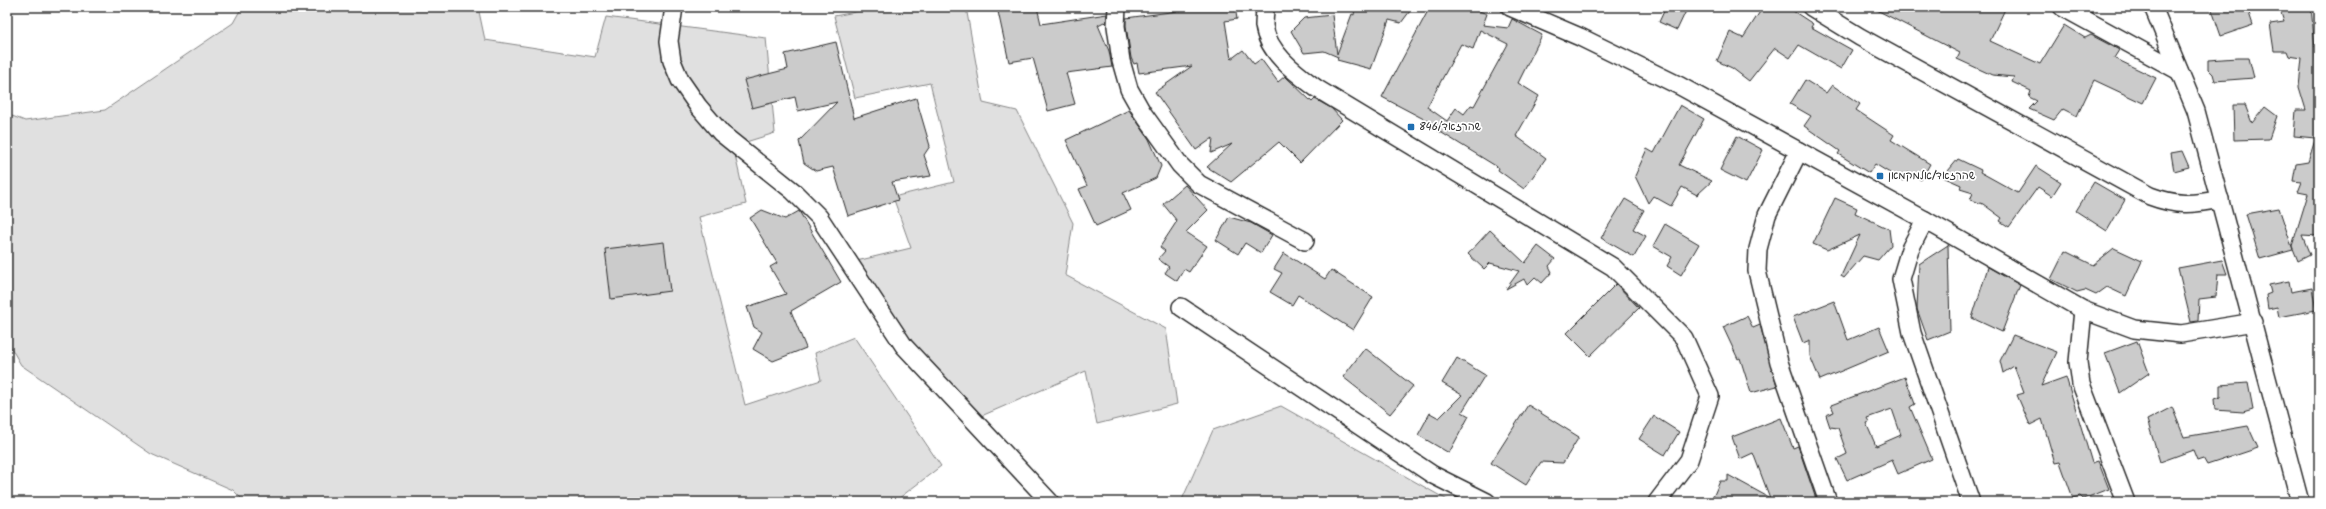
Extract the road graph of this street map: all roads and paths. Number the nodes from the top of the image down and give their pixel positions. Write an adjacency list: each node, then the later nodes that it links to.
1 (674, 7): 16 (street)
2 (1117, 7): 12 (street)
3 (1265, 7): 18 (street)
4 (1510, 7): 9 (street)
5 (1811, 7): 10 (street)
6 (2062, 7): 8 (street)
7 (2153, 7): 8 (street)
8 (2179, 71): 10 (street)
9 (1799, 151): 11 (street); 19 (street)
10 (2220, 199): 15 (street)
11 (1925, 220): 14 (street); 20 (street)
12 (1305, 241)
13 (1181, 307): 17 (street)
14 (2083, 310): 15 (street); 21 (street)
15 (2254, 322): 22 (street)
16 (1050, 502)
17 (1487, 502)
18 (1657, 502)
19 (1828, 502)
20 (1971, 502)
21 (2126, 502)
22 (2300, 502)

